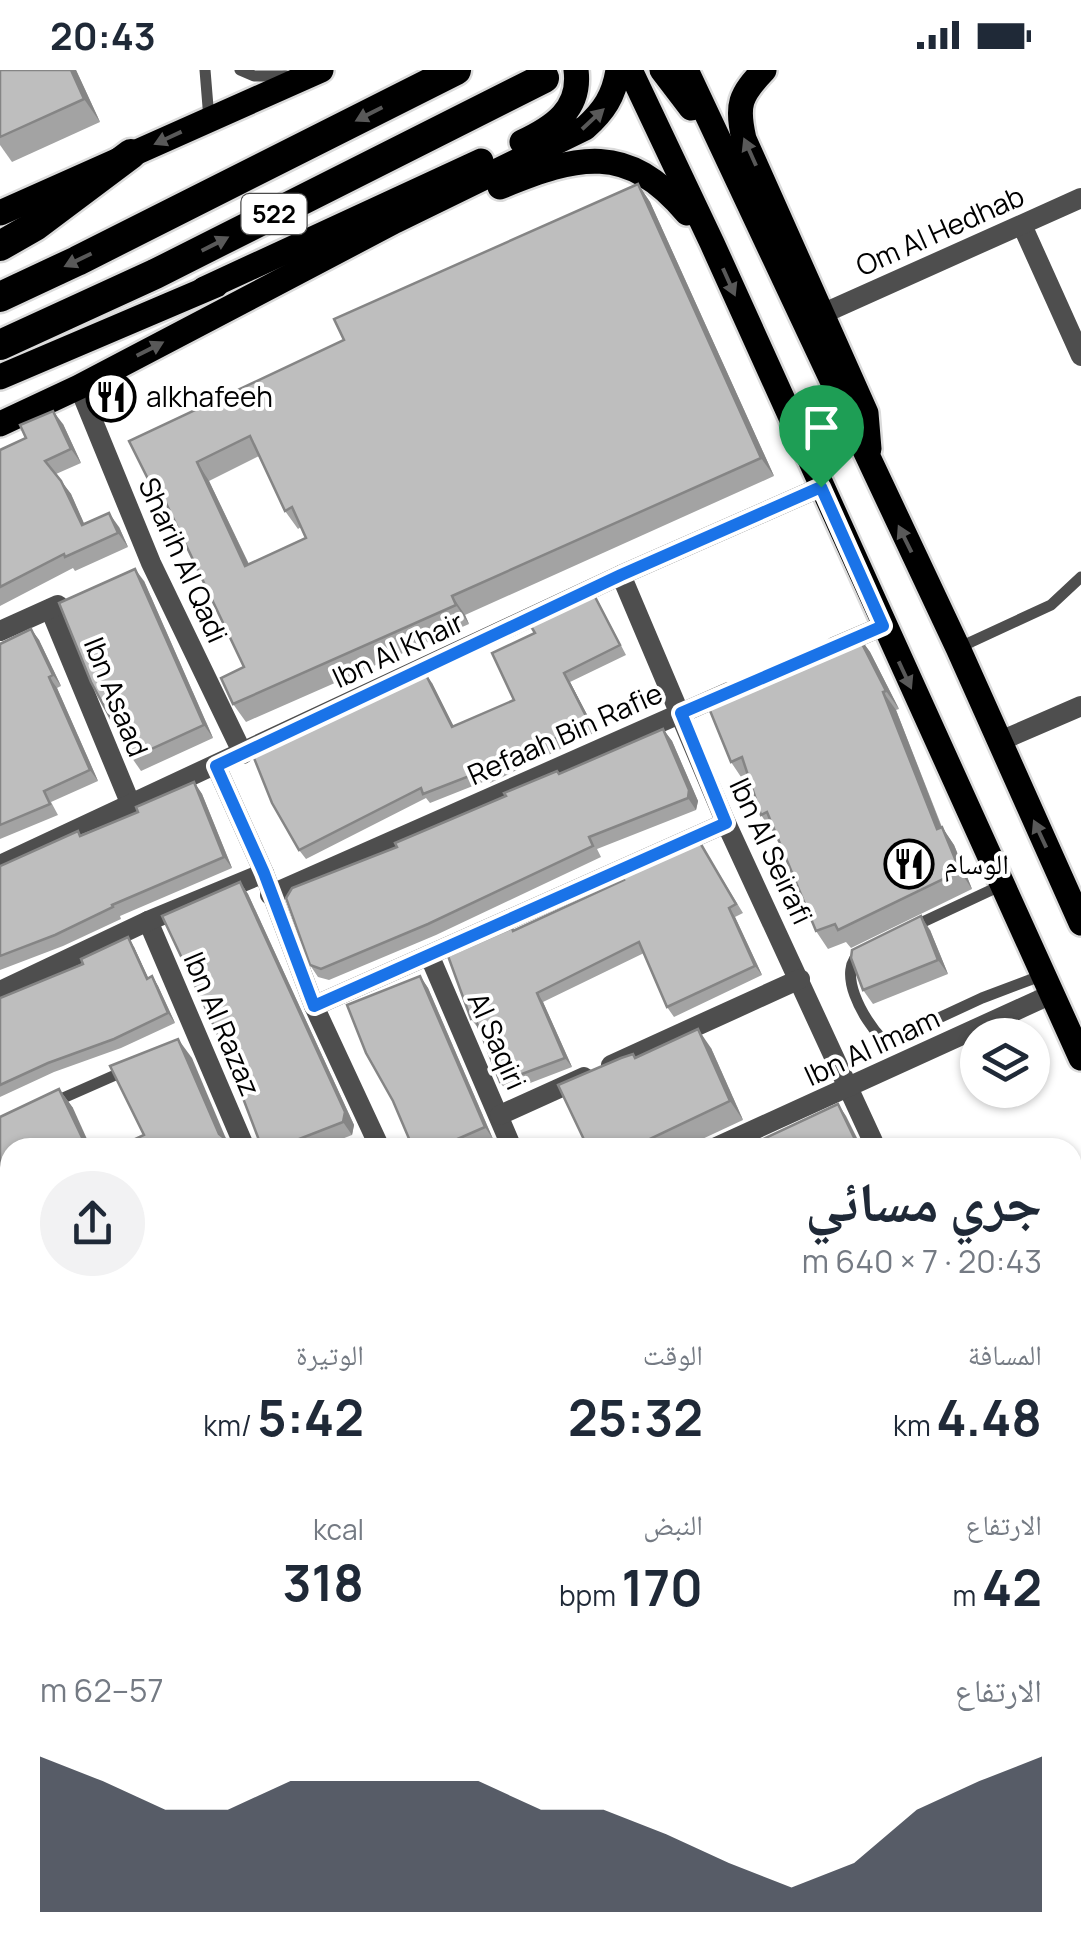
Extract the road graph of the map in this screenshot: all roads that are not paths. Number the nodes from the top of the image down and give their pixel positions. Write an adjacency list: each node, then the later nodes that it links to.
1 (204, 70): 13 (lane)
2 (240, 70): 11 (lane)
3 (456, 70): 25 (highway, 522, one-way to 25)
4 (576, 70): 24 (main road)
5 (618, 70): 19 (main road, one-way to 5)
6 (630, 70): 14 (main road)
7 (651, 70): 14 (main road)
8 (662, 70): 16 (main road)
9 (686, 70): 16 (main road)
10 (764, 70): 26 (main road, one-way to 10)
11 (316, 72): 13 (main road)
12 (544, 78): 27 (highway, 522, one-way to 12)
13 (209, 119): 15 (main road, one-way to 15)
14 (658, 130): 21 (main road)
15 (131, 154): 18 (main road); 22 (highway)
16 (728, 162): 32 (main road)
17 (1081, 198): 20 (street, Om Al Hedhab)
18 (0, 213)
19 (395, 222): 21 (main road); 23 (main road)
20 (1022, 225): 26 (street, Om Al Hedhab); 28 (street)
21 (712, 243): 33 (main road, one-way to 33)
22 (0, 246)
23 (340, 250): 24 (main road); 30 (main road, one-way to 23)
24 (204, 288): 29 (main road)
25 (0, 297)
26 (822, 314): 32 (main road)
27 (0, 345)
28 (1081, 356)
29 (0, 377)
30 (79, 387): 31 (main road); 46 (street, Sharih Al Qadi)
31 (0, 424)
32 (871, 469): 40 (main road, one-way to 32)
33 (821, 487): 34 (street, Ibn Al Khair); 38 (main road)
34 (621, 575): 44 (street, Ibn Al Seirafi); 46 (street, Ibn Al Khair)
35 (1081, 577): 40 (lane)
36 (84, 594): 37 (street)
37 (50, 609): 39 (street); 48 (street, Ibn Asaad)
38 (883, 626): 41 (street); 52 (main road, one-way to 52)
39 (0, 631)
40 (958, 648): 45 (main road)
41 (809, 658)
42 (754, 682): 44 (street, Refaah Bin Rafie)
43 (1081, 706): 45 (street)
44 (681, 713): 49 (street, Ibn Al Seirafi); 53 (street, Refaah Bin Rafie)
45 (998, 742): 55 (main road, one-way to 45)
46 (243, 754): 47 (street, Ibn Al Khair)
47 (216, 766): 48 (street, Ibn Al Khair); 51 (street)
48 (131, 805): 50 (street, Ibn Al Khair)
49 (726, 823): 58 (street); 59 (street, Ibn Al Seirafi)
50 (0, 865)
51 (264, 873): 53 (street); 54 (street)
52 (1002, 885): 56 (lane); 60 (main road)
53 (270, 895): 62 (street)
54 (148, 922): 61 (street); 68 (street, Ibn Al Razaz)
55 (1081, 923)
56 (896, 934)
57 (881, 942): 60 (lane)
58 (430, 957): 62 (street); 67 (street, Al Saqiri)
59 (800, 979): 65 (street, Ibn Al Seirafi); 67 (street)
60 (1047, 985): 63 (main road); 65 (street, Ibn Al Imam)
61 (0, 991)
62 (314, 1006): 69 (street)
63 (1081, 1058)
64 (144, 1062): 66 (lane)
65 (850, 1088): 71 (street, Ibn Al Imam); 72 (street, Ibn Al Seirafi)
66 (36, 1110)
67 (500, 1116): 70 (street, Al Saqiri)
68 (240, 1138)
69 (374, 1138)
70 (508, 1138)
71 (737, 1138)
72 (872, 1138)

